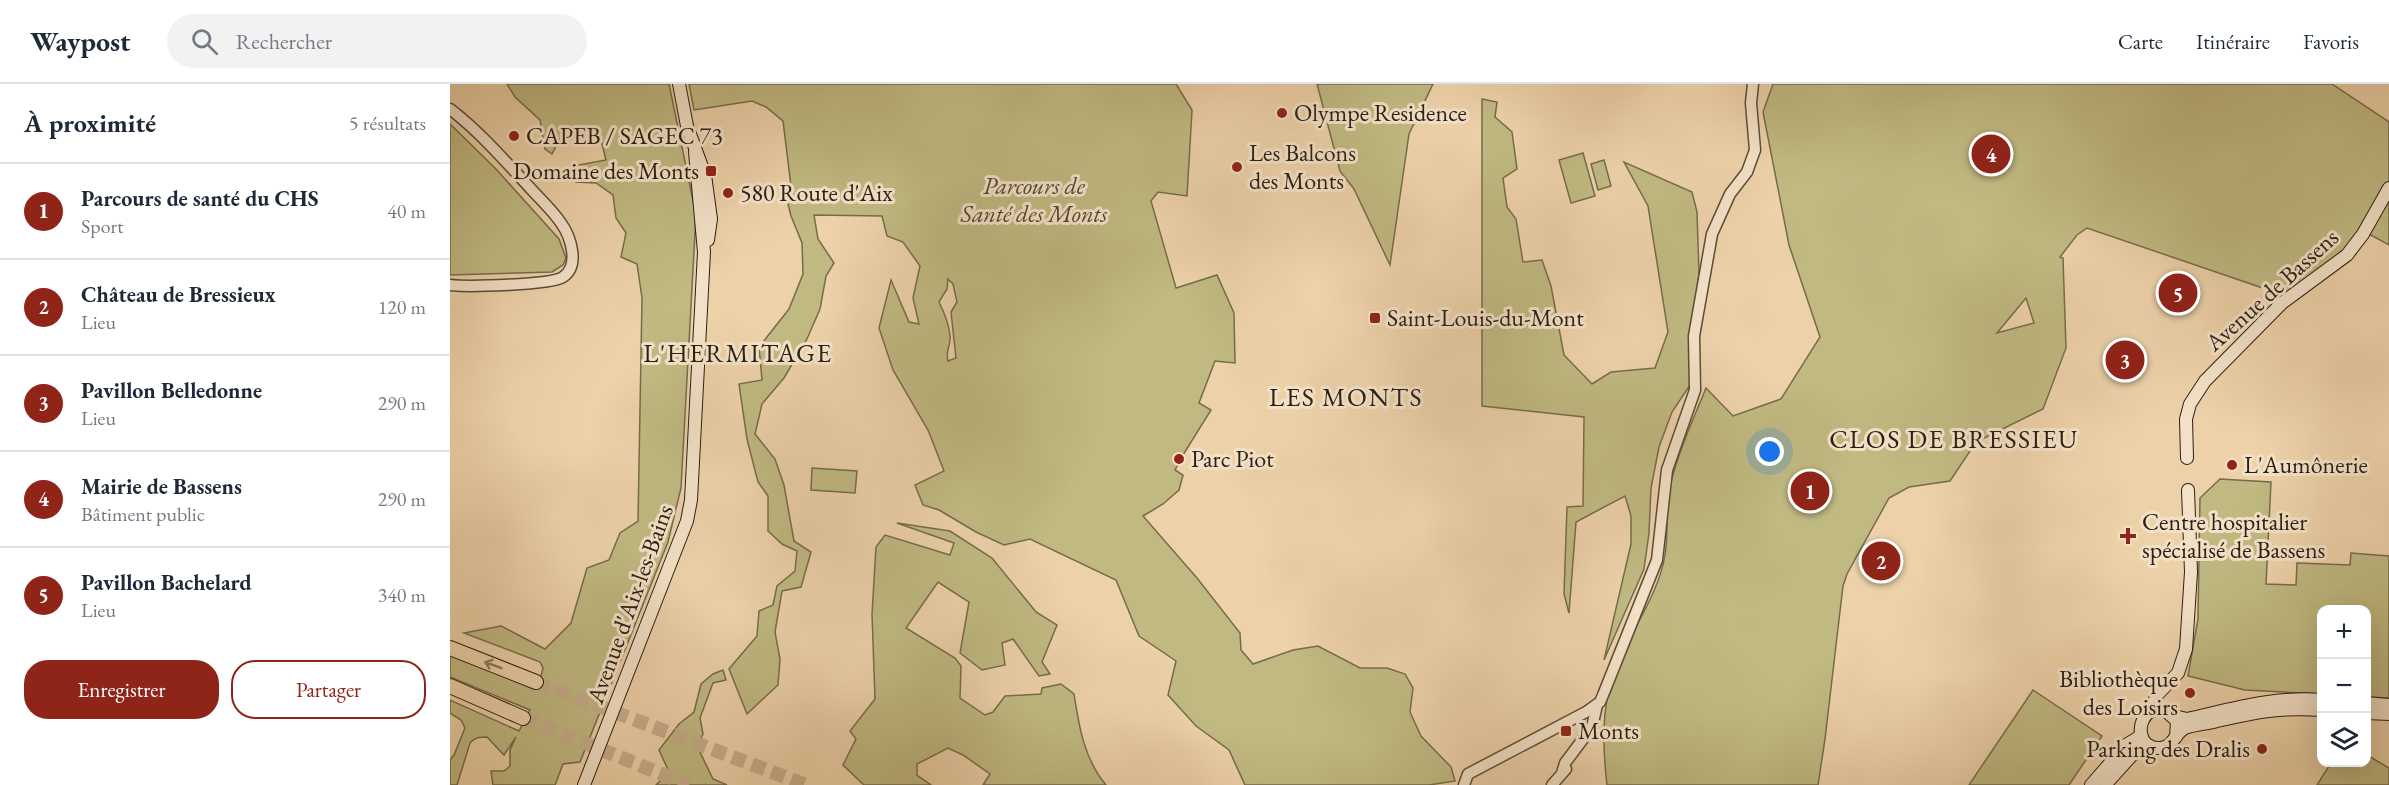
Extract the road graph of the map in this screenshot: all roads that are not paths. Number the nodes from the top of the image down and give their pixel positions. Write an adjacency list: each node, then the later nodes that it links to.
1 (679, 84): 27 (main road, Avenue d'Aix-les-Bains)
2 (1753, 84): 15 (street)
3 (450, 109): 5 (street)
4 (2389, 188): 6 (main road, Avenue de Bassens)
5 (450, 285)
6 (2187, 458)
7 (2188, 490): 11 (main road)
8 (450, 648): 9 (highway, one-way to 8)
9 (536, 682)
10 (450, 686): 21 (highway)
11 (2164, 690): 16 (main road); 19 (main road)
12 (2317, 700): 19 (main road)
13 (2371, 703): 14 (main road)
14 (2389, 705)
15 (1589, 710): 23 (street); 23 (street); 26 (street)
16 (2152, 710): 19 (main road); 22 (main road)
17 (2317, 710): 24 (main road)
18 (2371, 713): 20 (main road)
19 (2170, 714): 24 (main road)
20 (2389, 714)
21 (523, 718)
22 (2141, 736): 25 (main road); 29 (main road)
23 (1586, 737): 28 (street)
24 (2176, 737): 25 (main road)
25 (2150, 746): 30 (main road)
26 (1466, 780)
27 (584, 785)
28 (1552, 785)
29 (2091, 785)
30 (2105, 785)

